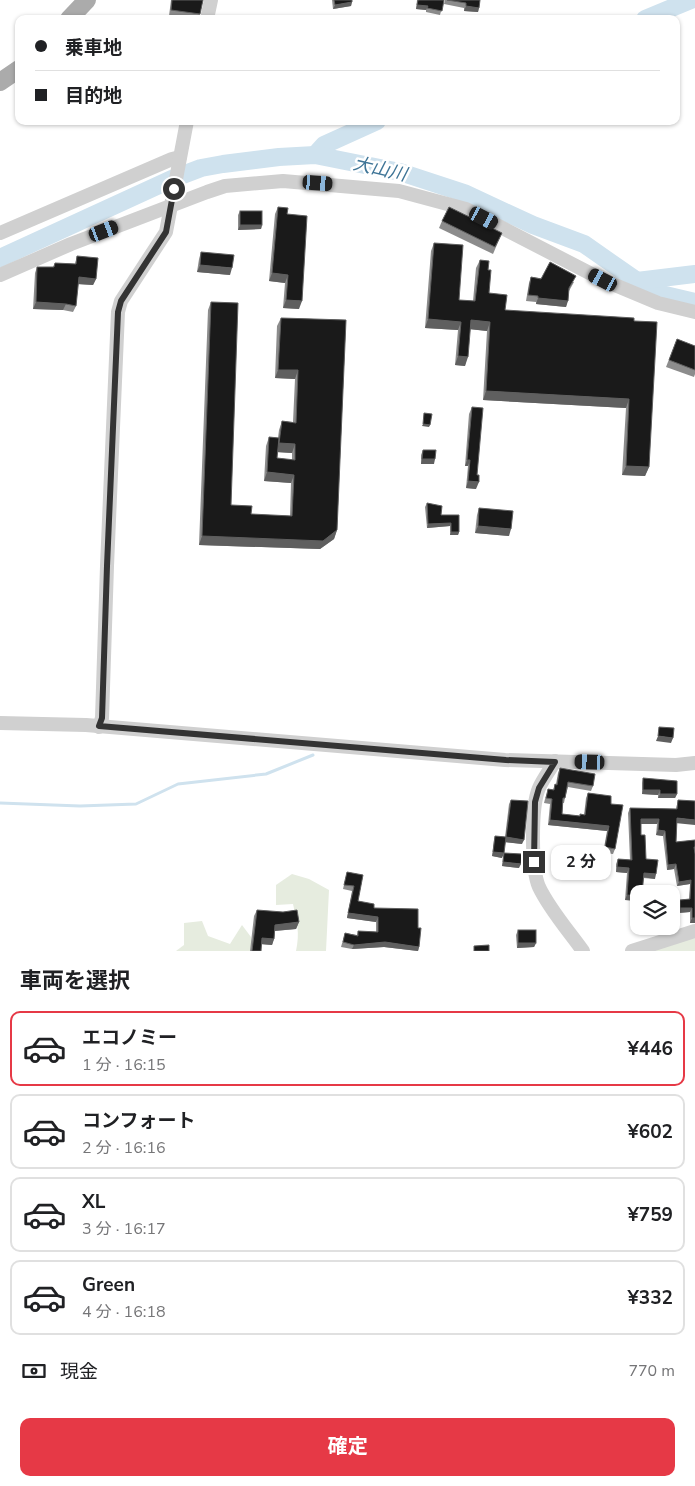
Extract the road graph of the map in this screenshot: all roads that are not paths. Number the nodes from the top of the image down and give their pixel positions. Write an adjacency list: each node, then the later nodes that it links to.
1 (87, 0): 3 (main road)
2 (211, 0): 4 (street)
3 (74, 15)
4 (208, 15)
5 (15, 72): 6 (main road)
6 (0, 82)
7 (186, 125): 8 (street)
8 (180, 157): 9 (street); 10 (street)
9 (172, 205): 11 (street); 12 (street); 14 (street)
10 (0, 233)
11 (0, 275)
12 (695, 312)
13 (0, 723): 14 (street)
14 (99, 726): 15 (street)
15 (555, 762): 16 (street); 18 (street)
16 (695, 763)
17 (695, 931): 19 (street)
18 (583, 951)
19 (632, 951)

